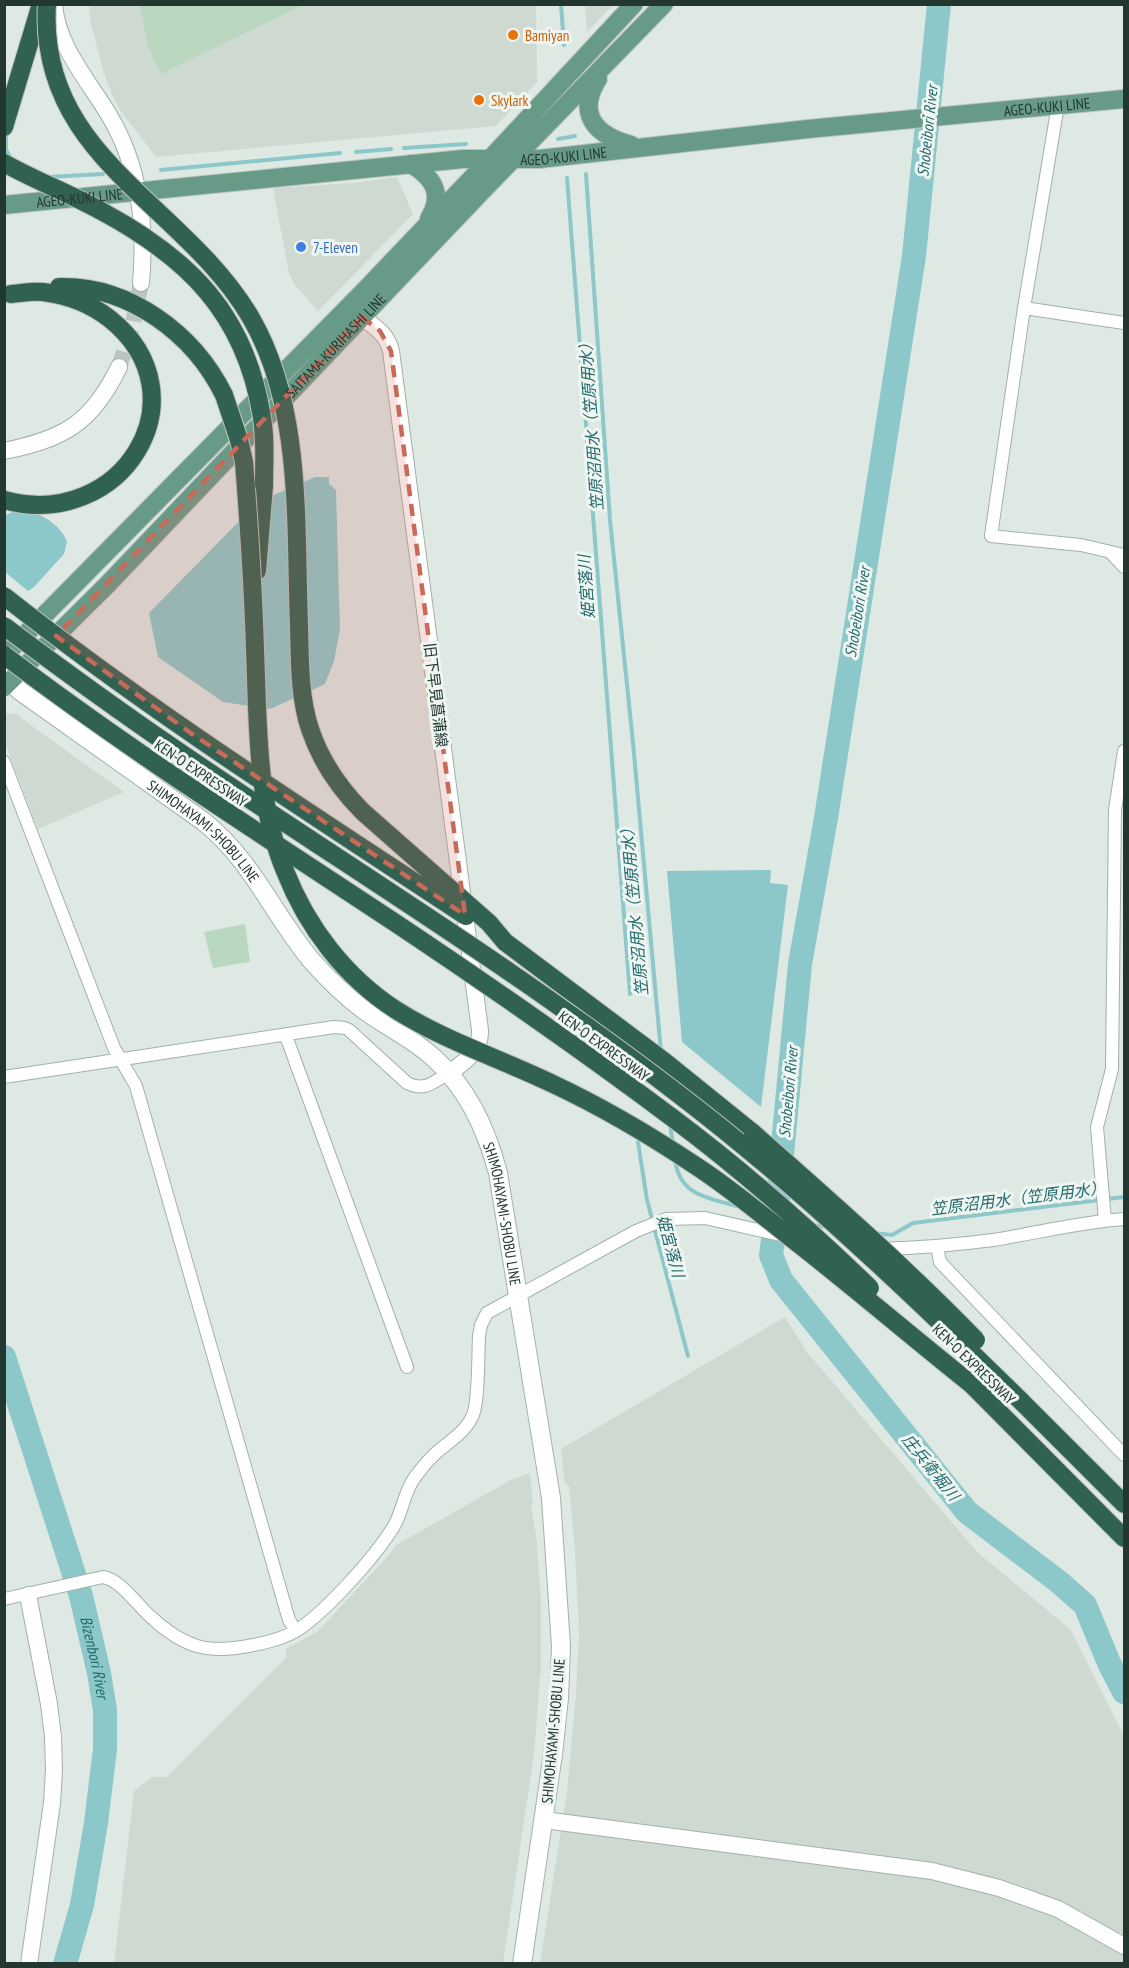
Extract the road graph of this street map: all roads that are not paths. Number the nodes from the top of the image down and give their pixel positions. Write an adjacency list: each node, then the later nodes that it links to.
1 (41, 4): 9 (highway)
2 (48, 4): 36 (highway, bridge)
3 (54, 4): 15 (street)
4 (633, 4): 11 (main road, SAITAMA-KURIHASHI LINE)
5 (664, 4): 6 (main road, SAITAMA-KURIHASHI LINE)
6 (608, 62): 10 (main road); 12 (main road, SAITAMA-KURIHASHI LINE)
7 (1125, 99): 8 (main road, AGEO-KUKI LINE)
8 (1058, 105): 10 (main road, AGEO-KUKI LINE); 20 (street)
9 (4, 127)
10 (637, 147): 12 (main road, AGEO-KUKI LINE)
11 (491, 158): 12 (main road, AGEO-KUKI LINE); 14 (main road, AGEO-KUKI LINE); 17 (main road, SAITAMA-KURIHASHI LINE)
12 (516, 158): 21 (main road, SAITAMA-KURIHASHI LINE)
13 (4, 163): 30 (highway, bridge)
14 (411, 164): 15 (main road, AGEO-KUKI LINE); 17 (main road)
15 (139, 191): 16 (main road, AGEO-KUKI LINE); 18 (street)
16 (4, 205)
17 (425, 226): 32 (main road, SAITAMA-KURIHASHI LINE)
18 (141, 283)
19 (8, 295): 25 (highway); 30 (highway, bridge)
20 (1024, 308): 22 (street); 26 (street)
21 (362, 317): 33 (main road, SAITAMA-KURIHASHI LINE); 39 (street, 旧下早見菖蒲線)
22 (1125, 323)
23 (119, 367): 24 (street)
24 (4, 451)
25 (4, 500)
26 (1109, 551): 27 (street); 28 (street)
27 (1125, 555)
28 (1125, 567)
29 (4, 596): 36 (highway, bridge)
30 (254, 617): 46 (highway, bridge)
31 (4, 626): 47 (highway, KEN-O EXPRESSWAY, bridge)
32 (4, 656): 46 (highway, KEN-O EXPRESSWAY, bridge)
33 (6, 681): 39 (main road, SHIMOHAYAMI-SHOBU LINE)
34 (1125, 751): 42 (street)
35 (4, 762): 38 (street)
36 (505, 942): 47 (highway, bridge)
37 (286, 1036): 38 (street); 39 (street); 45 (street)
38 (119, 1060): 40 (street); 53 (street)
39 (448, 1073): 44 (main road, SHIMOHAYAMI-SHOBU LINE)
40 (4, 1077)
41 (1125, 1219): 42 (street)
42 (1105, 1220): 43 (street)
43 (936, 1246): 44 (street); 48 (street)
44 (519, 1295): 53 (street); 54 (main road, SHIMOHAYAMI-SHOBU LINE)
45 (406, 1367)
46 (970, 1384): 50 (highway, KEN-O EXPRESSWAY)
47 (1022, 1402): 49 (highway, KEN-O EXPRESSWAY)
48 (1125, 1455)
49 (1125, 1504)
50 (1125, 1538)
51 (35, 1593): 52 (street); 53 (street); 56 (street)
52 (4, 1599)
53 (296, 1631)
54 (544, 1820): 55 (street); 57 (main road, SHIMOHAYAMI-SHOBU LINE)
55 (1125, 1946)
56 (29, 1964)
57 (522, 1964)

